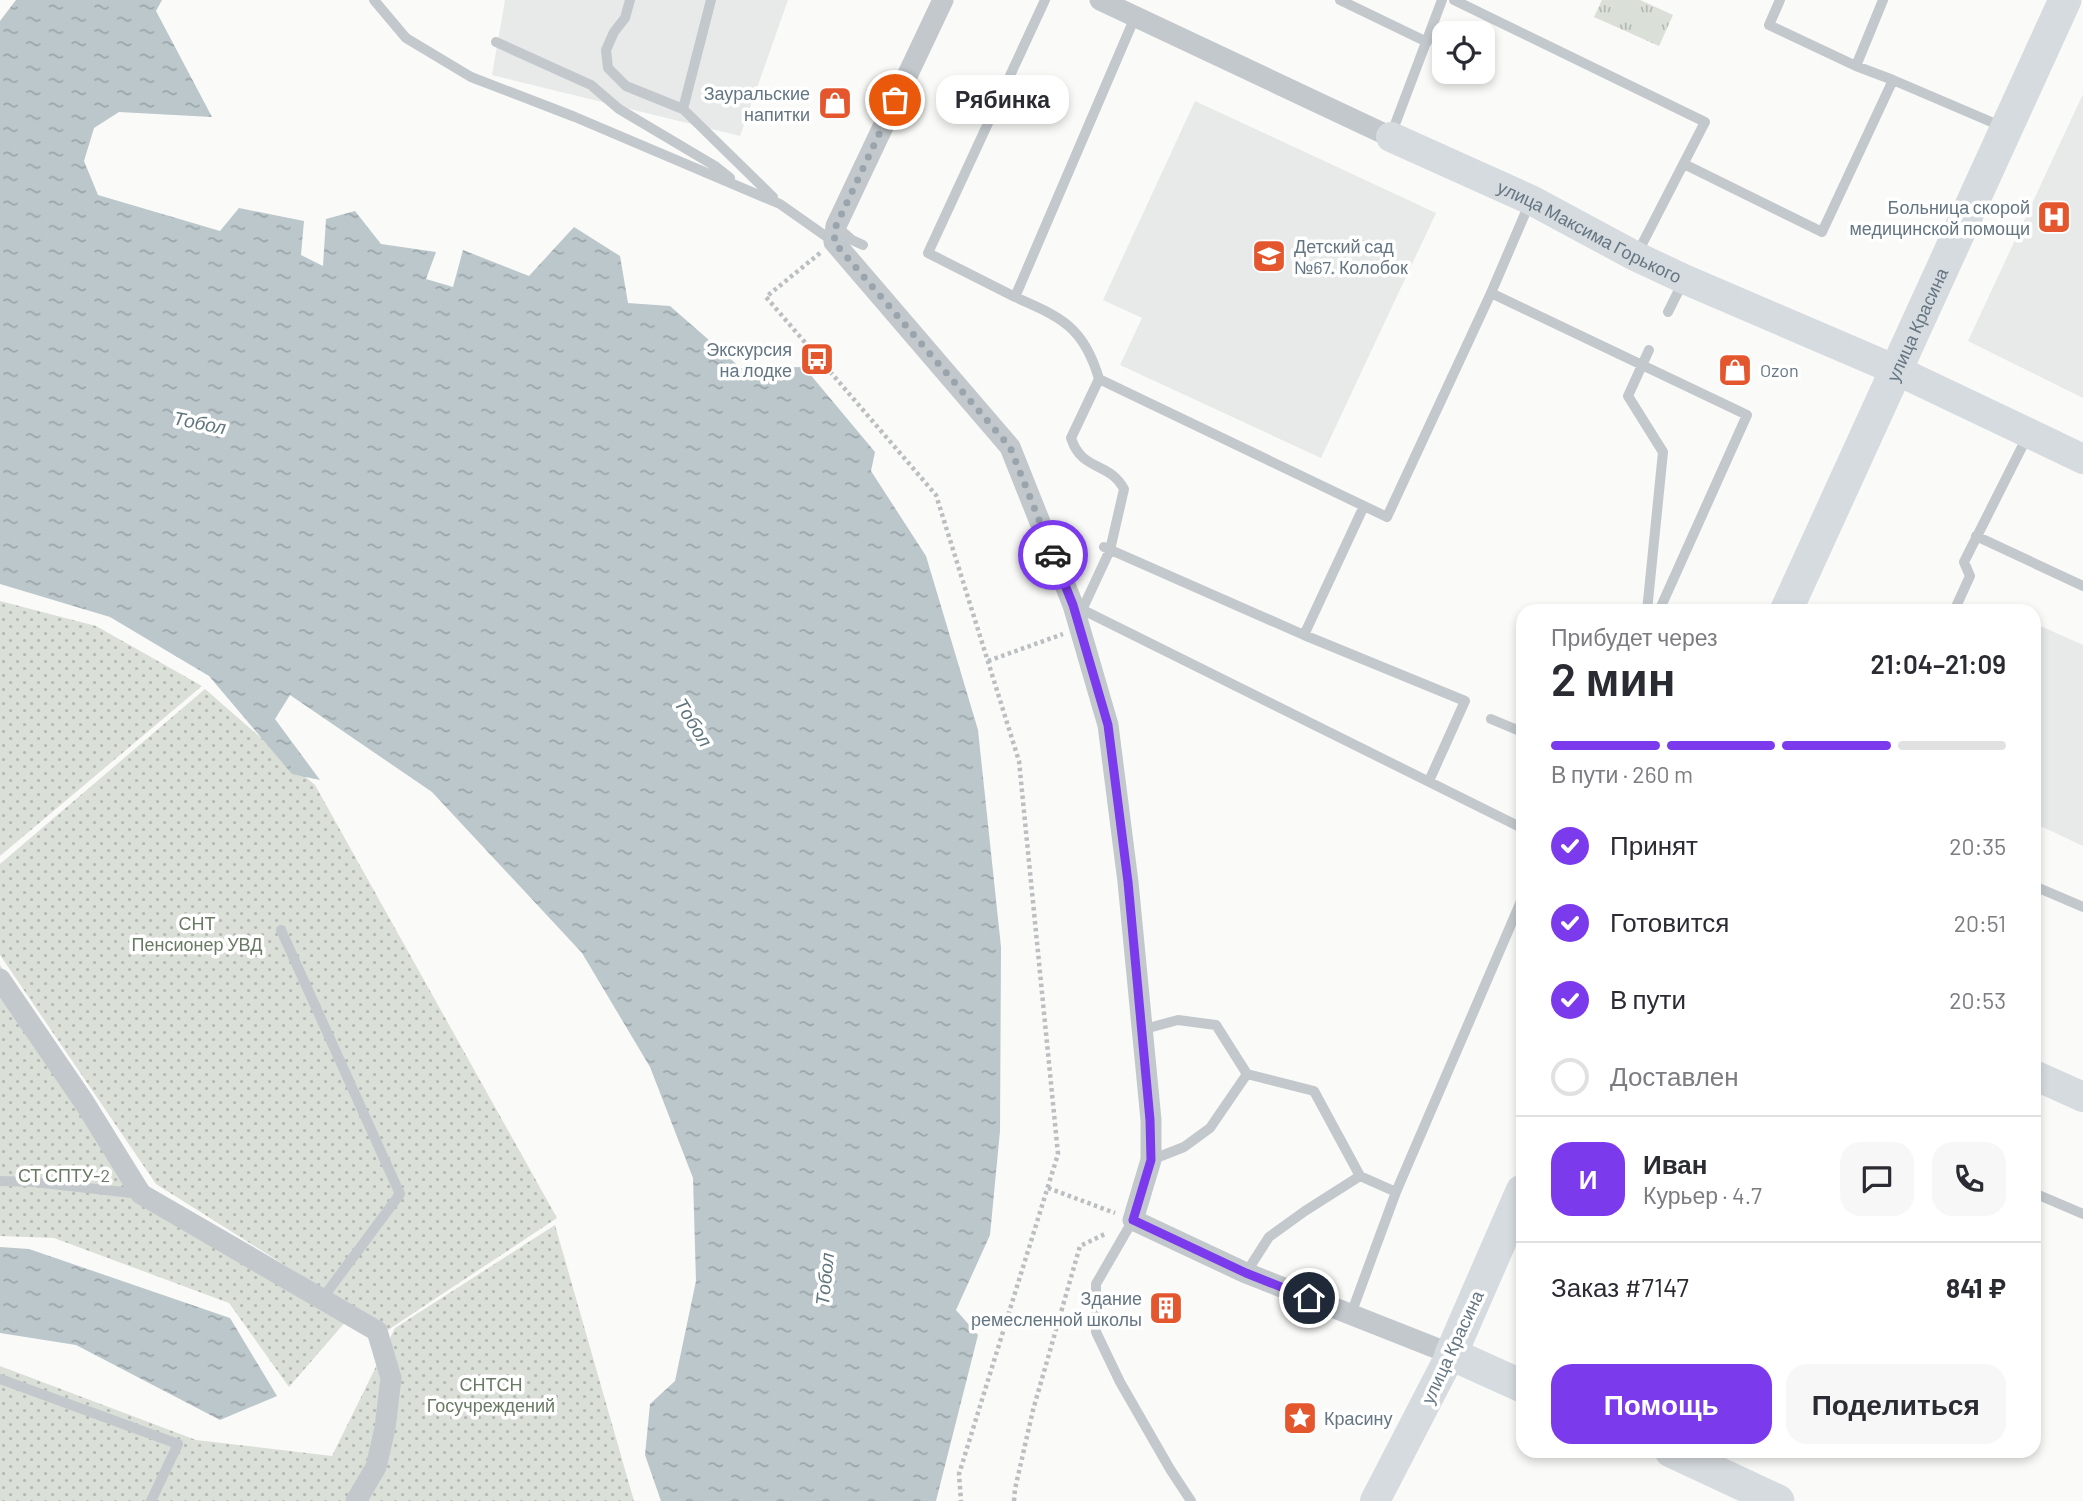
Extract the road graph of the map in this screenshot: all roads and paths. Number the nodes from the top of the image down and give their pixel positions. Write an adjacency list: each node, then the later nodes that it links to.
1 (374, 0): 24 (lane)
2 (630, 0): 20 (lane)
3 (710, 0): 20 (lane)
4 (943, 0): 27 (street)
5 (1045, 0): 32 (lane)
6 (1100, 0): 15 (street, улица Максима Горького)
7 (1340, 0): 17 (lane)
8 (1442, 0): 17 (lane)
9 (1454, 0): 14 (lane)
10 (1484, 0): 14 (lane)
11 (1780, 0): 18 (lane)
12 (1883, 0): 18 (lane)
13 (2065, 0): 21 (main road, улица Красина)
14 (1478, 12): 23 (lane)
15 (1135, 17): 22 (street, улица Максима Горького); 32 (lane)
16 (496, 42): 24 (lane)
17 (1427, 42): 22 (lane)
18 (1856, 66): 19 (lane)
19 (1893, 80): 21 (lane); 23 (lane)
20 (683, 109): 26 (lane)
21 (2006, 128): 36 (main road, улица Красина)
22 (1391, 136): 25 (street, улица Максима Горького)
23 (1684, 164): 29 (lane)
24 (741, 186): 26 (lane)
25 (1531, 200): 29 (street, улица Максима Горького); 31 (lane)
26 (780, 204): 27 (lane)
27 (835, 234): 28 (lane); 48 (street); 50 (path)
28 (863, 245)
29 (1635, 257): 30 (street, улица Максима Горького)
30 (1684, 279): 33 (lane); 36 (street, улица Максима Горького)
31 (1491, 293): 35 (lane); 40 (lane)
32 (1015, 297): 37 (lane)
33 (1668, 312)
34 (1649, 350): 35 (lane)
35 (1642, 365): 44 (lane); 45 (lane)
36 (1896, 370): 38 (street, улица Максима Горького); 46 (main road, улица Красина)
37 (1099, 379): 40 (lane); 42 (lane)
38 (2029, 432): 39 (street, улица Максима Горького); 41 (lane)
39 (2083, 459)
40 (1364, 506): 49 (lane)
41 (1976, 536): 43 (lane); 47 (lane)
42 (1107, 549): 48 (lane); 49 (lane)
43 (2083, 586)
44 (1648, 604)
45 (1662, 604)
46 (1789, 604)
47 (1957, 604)
48 (1078, 614): 50 (path); 53 (lane); 60 (street)
49 (1304, 635): 53 (lane)
50 (988, 661): 67 (path)
51 (1491, 719): 52 (lane)
52 (1516, 730)
53 (1429, 780): 54 (lane)
54 (1516, 825)
55 (2041, 889): 56 (lane)
56 (2083, 907)
57 (1516, 913): 68 (lane)
58 (281, 930): 75 (lane)
59 (0, 979): 69 (street)
60 (1141, 1030): 61 (lane); 64 (street)
61 (1247, 1074): 64 (lane); 65 (lane)
62 (2041, 1078): 63 (street)
63 (2083, 1097)
64 (1151, 1160): 73 (street)
65 (1360, 1177): 68 (lane); 74 (lane)
66 (0, 1181): 69 (lane)
67 (1048, 1188): 73 (path); 83 (path)
68 (1396, 1192): 76 (lane)
69 (141, 1194): 75 (street)
70 (2041, 1196): 72 (lane)
71 (1516, 1205): 77 (main road, улица Красина)
72 (2083, 1214)
73 (1133, 1220): 74 (street); 84 (path); 85 (lane)
74 (1246, 1273): 76 (street)
75 (322, 1299): 82 (street)
76 (1351, 1314): 77 (street)
77 (1451, 1354): 79 (main road); 86 (street, улица Красина)
78 (0, 1379): 81 (lane)
79 (1516, 1382)
80 (1688, 1458): 87 (main road)
81 (150, 1501)
82 (356, 1501)
83 (961, 1501)
84 (1014, 1501)
85 (1191, 1501)
86 (1375, 1501)
87 (1778, 1501)

